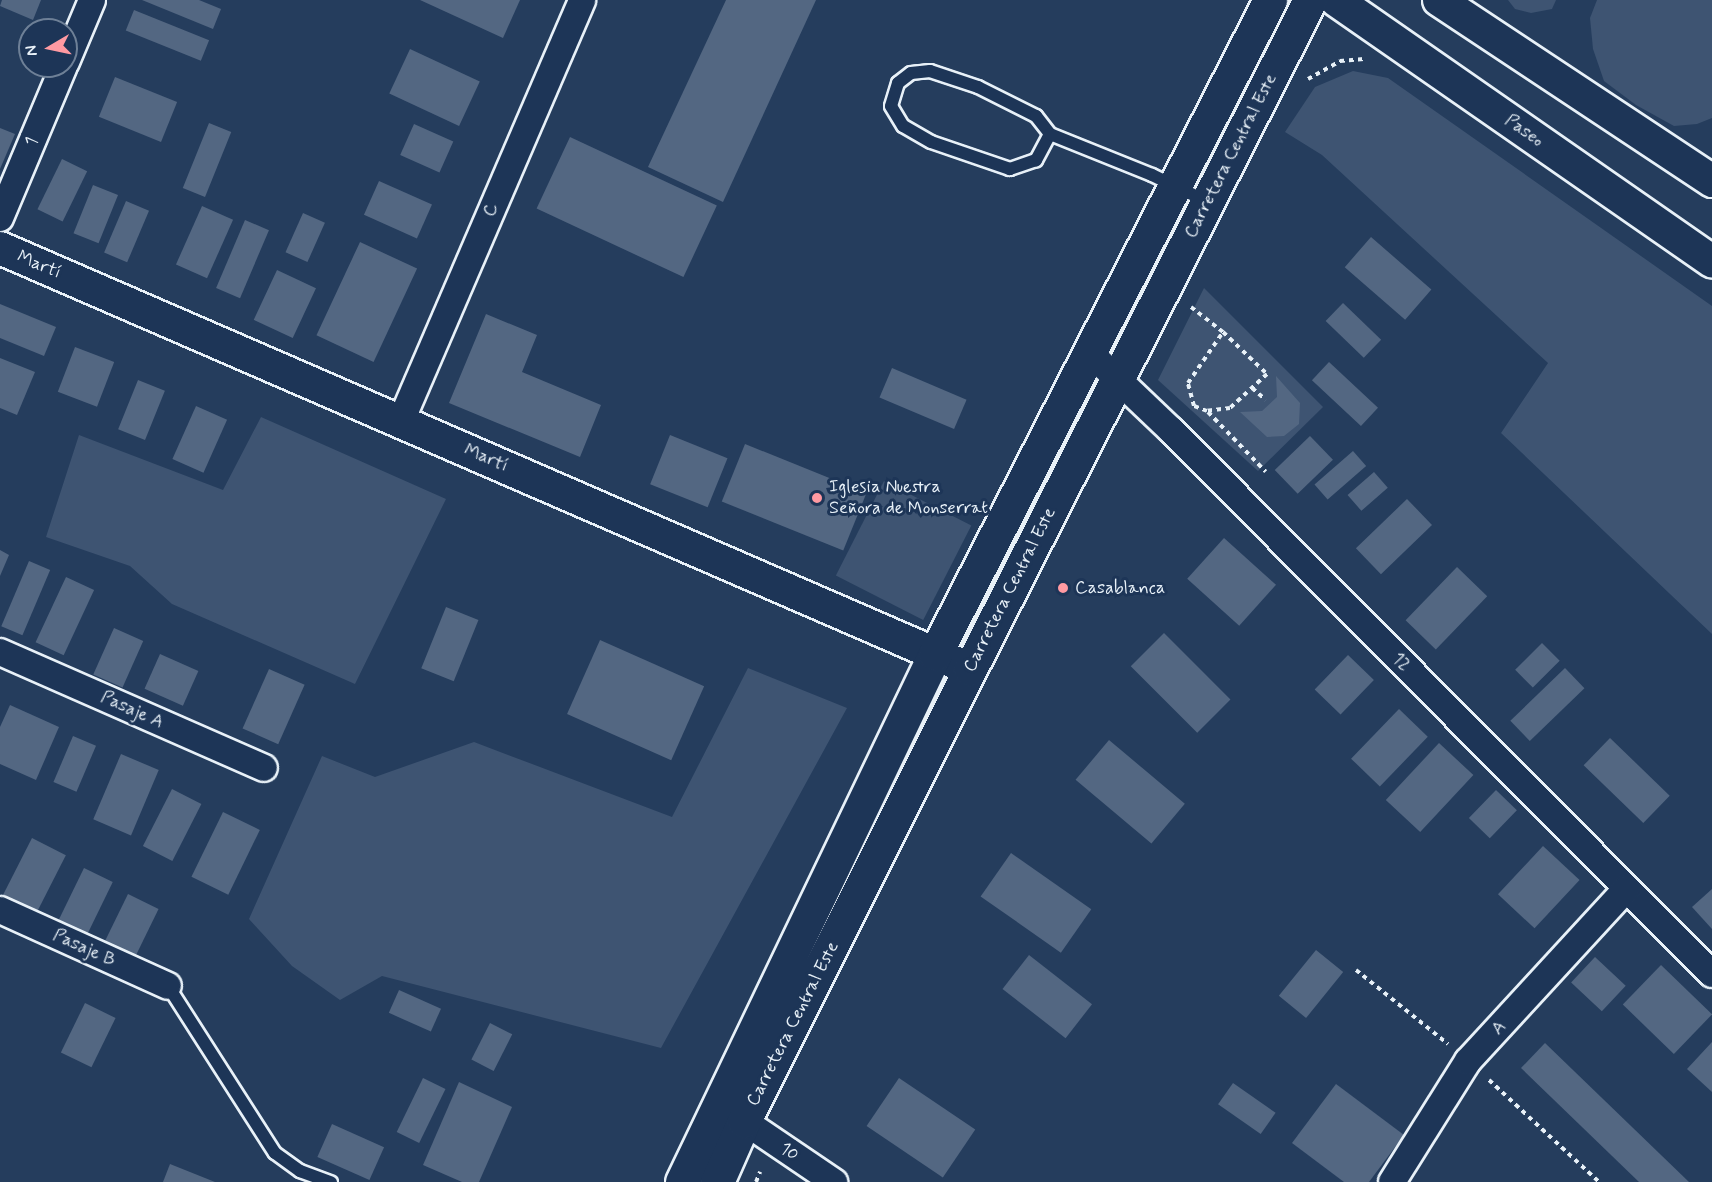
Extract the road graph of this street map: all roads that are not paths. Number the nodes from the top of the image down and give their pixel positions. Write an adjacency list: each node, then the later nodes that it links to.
1 (92, 0): 7 (street)
2 (582, 0): 18 (street, C)
3 (1270, 0): 11 (main road, Carretera Central Este)
4 (1310, 0): 12 (main road, Carretera Central Este)
5 (1336, 0): 15 (street, Paseo)
6 (1439, 0): 10 (street)
7 (78, 33)
8 (59, 78): 13 (street, 1)
9 (1050, 134): 9 (lane); 11 (lane)
10 (1712, 182)
11 (1176, 186): 12 (lane); 16 (main road, Carretera Central Este)
12 (1208, 202): 17 (main road, Carretera Central Este)
13 (0, 218)
14 (0, 248): 18 (street, Martí)
15 (1712, 261)
16 (1089, 352): 17 (street, 12); 20 (main road, Carretera Central Este)
17 (1118, 378): 21 (main road, Carretera Central Este); 23 (street, 12)
18 (400, 421): 20 (street, Martí)
19 (0, 652): 22 (street, Pasaje A)
20 (936, 653): 21 (street, Martí); 29 (main road, Carretera Central Este)
21 (970, 669): 27 (main road, Carretera Central Este)
22 (264, 768)
23 (1626, 889): 25 (street, 12); 32 (street, A)
24 (0, 910): 26 (street, Pasaje B)
25 (1712, 974)
26 (168, 986): 28 (lane)
27 (744, 1121): 30 (main road, Carretera Central Este); 31 (street, 10)
28 (330, 1182)
29 (682, 1182)
30 (717, 1182)
31 (834, 1182)
32 (1392, 1182)

